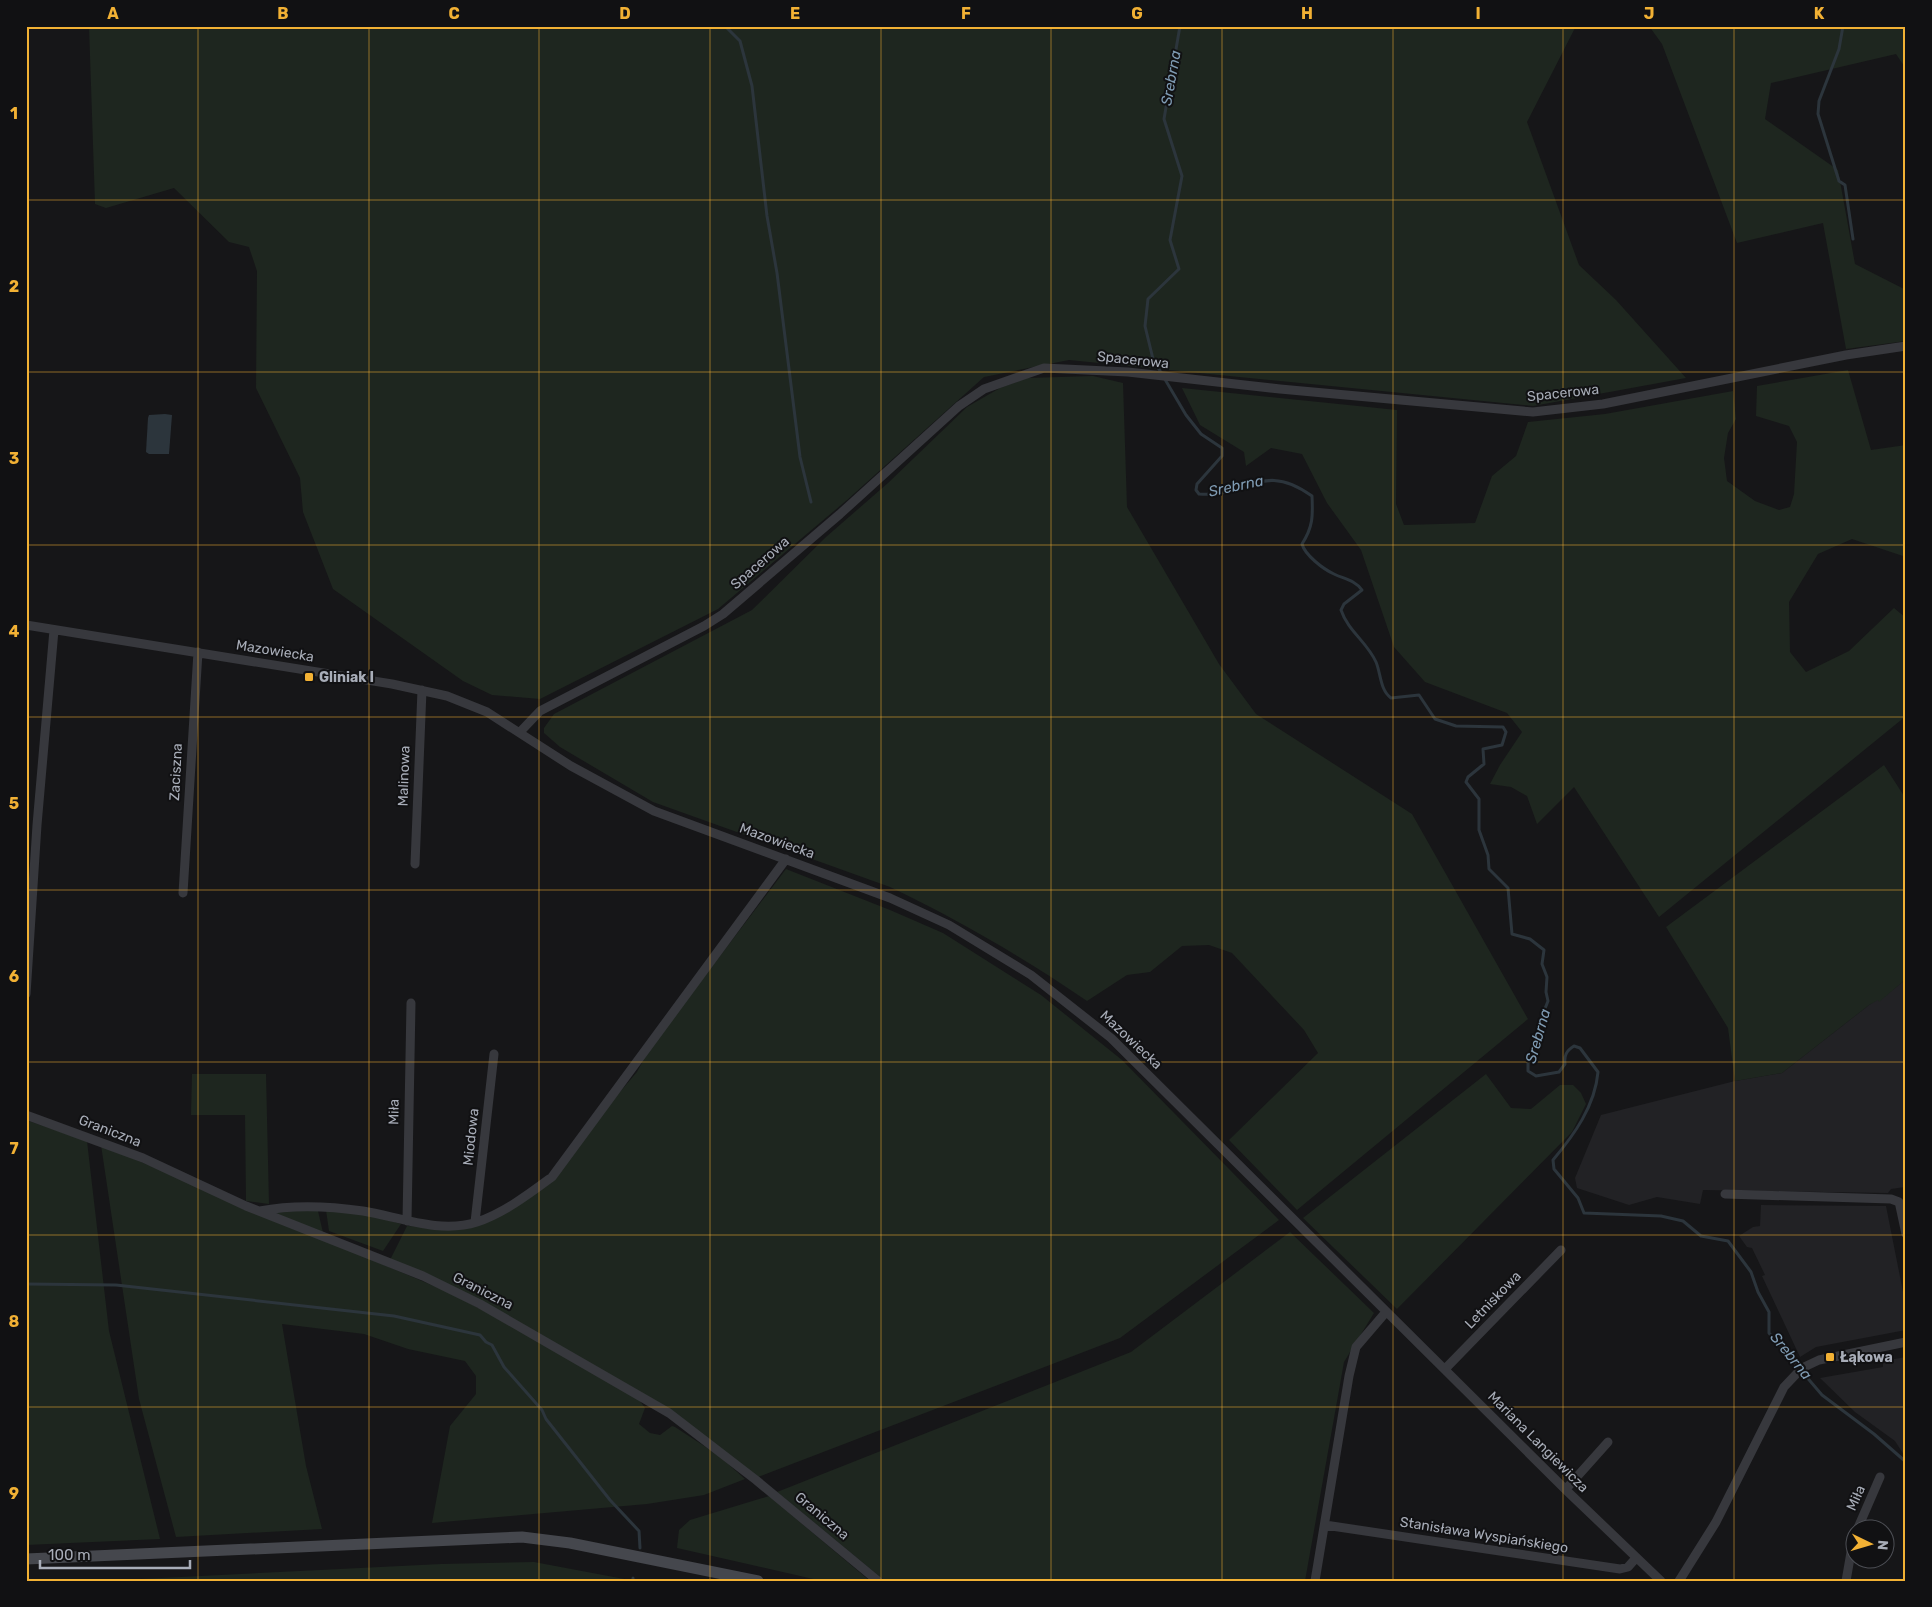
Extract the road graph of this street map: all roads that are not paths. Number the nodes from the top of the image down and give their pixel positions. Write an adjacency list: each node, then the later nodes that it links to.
1 (1906, 346): 6 (street, Spacerowa)
2 (26, 625): 3 (street, Mazowiecka)
3 (54, 630): 4 (street, Mazowiecka); 10 (street)
4 (198, 652): 5 (street, Mazowiecka); 9 (street, Zaciszna)
5 (422, 690): 6 (street, Mazowiecka); 8 (street, Malinowa)
6 (520, 732): 7 (street, Mazowiecka)
7 (786, 859): 17 (street); 20 (street, Mazowiecka)
8 (415, 864)
9 (183, 893)
10 (26, 994)
11 (411, 1003): 16 (street, Miła)
12 (494, 1054): 17 (street, Miodowa)
13 (26, 1115): 15 (street, Graniczna)
14 (1725, 1194): 18 (street)
15 (260, 1211): 16 (street); 32 (street, Graniczna)
16 (407, 1221): 17 (street)
17 (475, 1222)
18 (1906, 1234)
19 (1561, 1250): 23 (street, Letniskowa)
20 (1386, 1312): 21 (street, Mazowiecka); 28 (street)
21 (1396, 1321): 23 (street, Mariana Langiewicza)
22 (1906, 1342): 35 (street)
23 (1445, 1369): 26 (street, Mariana Langiewicza)
24 (1608, 1442): 26 (street)
25 (1880, 1477): 27 (street, Miła)
26 (1566, 1489): 29 (street, Mariana Langiewicza)
27 (1861, 1520)
28 (1325, 1525): 29 (street, Stanisława Wyspiańskiego); 33 (street)
29 (1636, 1558): 34 (street, Mariana Langiewicza)
30 (26, 1559): 31 (main road)
31 (758, 1581)
32 (878, 1581)
33 (1315, 1581)
34 (1661, 1581)
35 (1679, 1581)

